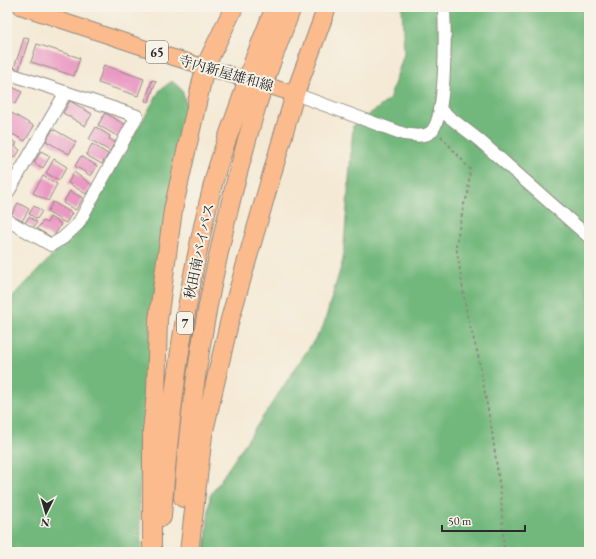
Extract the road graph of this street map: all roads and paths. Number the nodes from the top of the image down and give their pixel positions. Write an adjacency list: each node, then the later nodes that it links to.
1 (21, 7): 8 (main road, 寺内新屋雄和線 / 65)
2 (234, 7): 8 (highway)
3 (275, 7): 7 (highway, 秋田南バイパス / 7)
4 (292, 7): 7 (highway, 秋田南バイパス / 7)
5 (327, 7): 11 (highway)
6 (444, 7): 13 (street)
7 (263, 62): 12 (highway, 秋田南バイパス / 7, bridge)
8 (205, 67): 11 (main road, 寺内新屋雄和線 / 65); 18 (highway)
9 (7, 73): 10 (street)
10 (66, 92): 15 (street); 16 (street)
11 (295, 94): 14 (street); 21 (highway)
12 (249, 102): 19 (highway, 秋田南バイパス / 7); 20 (highway, 秋田南バイパス / 7)
13 (439, 110): 14 (street); 17 (street)
14 (434, 128): 22 (path)
15 (7, 194)
16 (7, 220)
17 (589, 237)
18 (152, 552)
19 (161, 552)
20 (180, 552)
21 (189, 552)
22 (504, 552)

